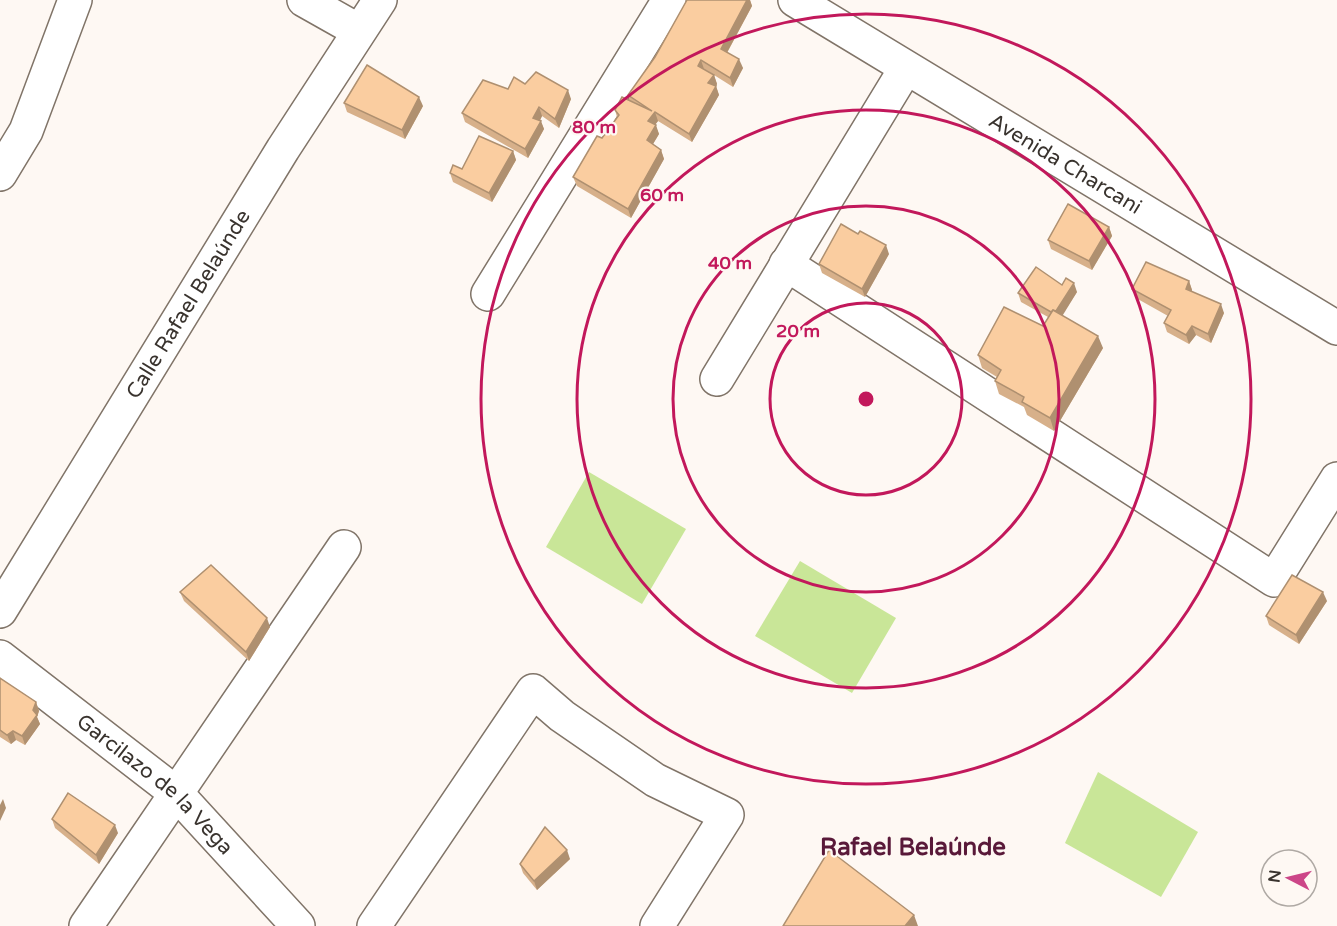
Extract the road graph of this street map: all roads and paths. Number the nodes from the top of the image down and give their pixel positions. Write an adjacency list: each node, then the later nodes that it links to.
1 (75, 0): 8 (street)
2 (304, 0): 6 (street)
3 (380, 0): 6 (street, Calle Rafael Belaúnde)
4 (669, 0): 10 (street)
5 (795, 0): 7 (street, Avenida Charcani)
6 (359, 31): 15 (street, Calle Rafael Belaúnde)
7 (906, 68): 9 (street); 11 (street, Avenida Charcani)
8 (0, 174)
9 (786, 264): 12 (street); 13 (street)
10 (488, 294)
11 (1337, 328)
12 (717, 379)
13 (1337, 479)
14 (344, 547): 17 (street)
15 (0, 611)
16 (0, 657): 17 (street, Garcilazo de la Vega)
17 (176, 793): 18 (street); 19 (street, Garcilazo de la Vega)
18 (86, 926)
19 (298, 926)
20 (374, 926): 21 (street)
21 (657, 926)

